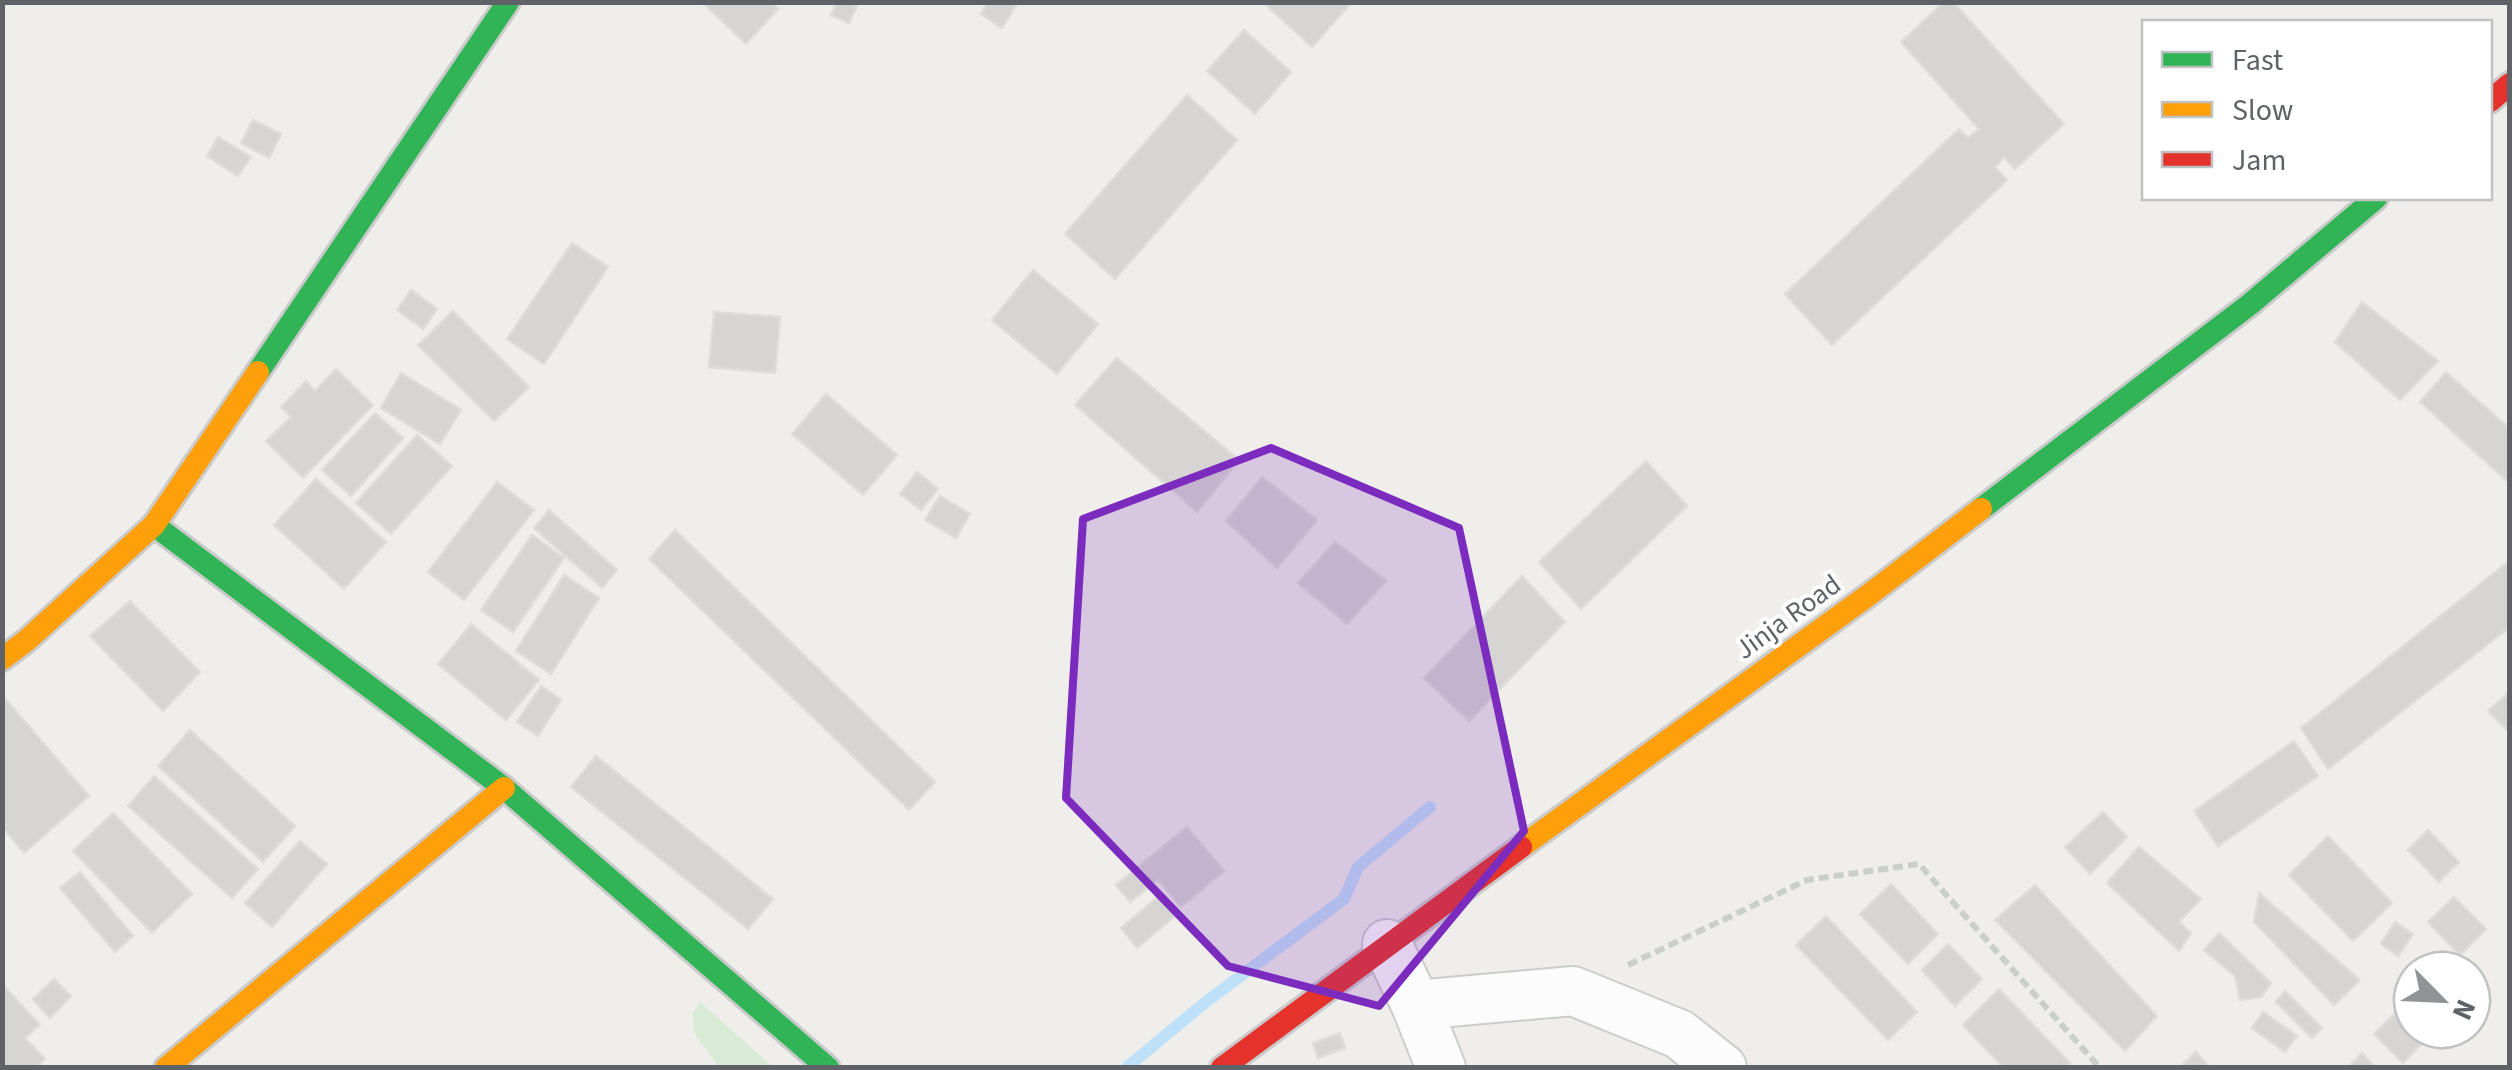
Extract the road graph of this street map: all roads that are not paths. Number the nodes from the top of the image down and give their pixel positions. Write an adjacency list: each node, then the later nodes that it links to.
1 (508, 2): 3 (street)
2 (2374, 200): 6 (street, Jinja Road)
3 (154, 526): 4 (street); 5 (street)
4 (2, 659)
5 (504, 788): 8 (street); 9 (street)
6 (1387, 944): 7 (street); 10 (street, Jinja Road)
7 (1416, 1005): 11 (street); 12 (street)
8 (166, 1068)
9 (828, 1068)
10 (1222, 1068)
11 (1441, 1068)
12 (1722, 1068)

